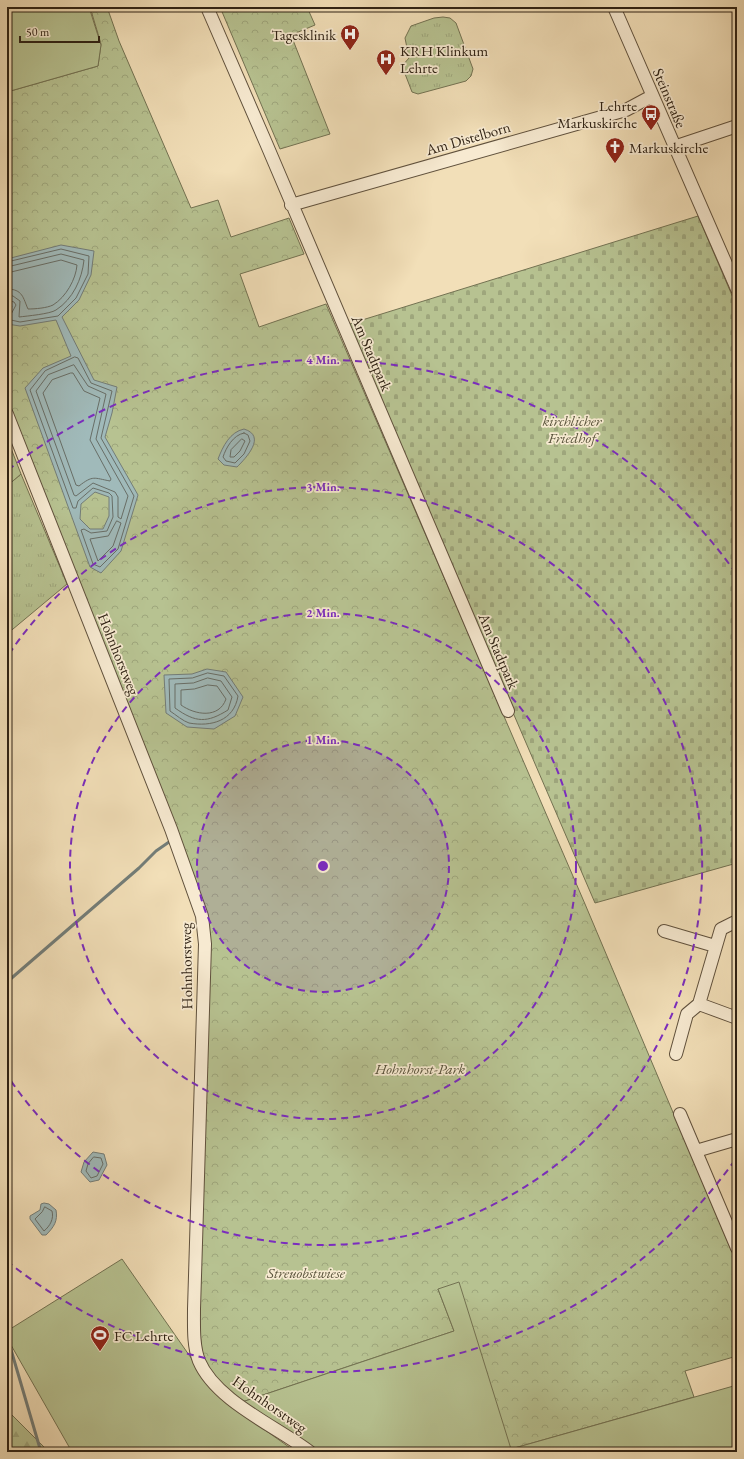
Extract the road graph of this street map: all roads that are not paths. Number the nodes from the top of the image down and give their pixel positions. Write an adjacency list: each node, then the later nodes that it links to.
1 (207, 7): 6 (street, Am Stadtpark)
2 (614, 7): 3 (street, Steinstraße)
3 (652, 96): 5 (street, Steinstraße); 6 (street, Am Distelborn)
4 (737, 126): 5 (street)
5 (674, 147): 7 (street, Steinstraße)
6 (291, 205): 9 (street, Am Stadtpark)
7 (737, 289)
8 (7, 414): 20 (street, Hohnhorstweg)
9 (508, 711)
10 (737, 921): 12 (street)
11 (664, 931): 12 (street)
12 (715, 946): 13 (street)
13 (699, 1004): 14 (street); 15 (street)
14 (737, 1018)
15 (676, 1054)
16 (680, 1114): 18 (street)
17 (737, 1139): 18 (street)
18 (696, 1151): 19 (street)
19 (737, 1248)
20 (310, 1452)

